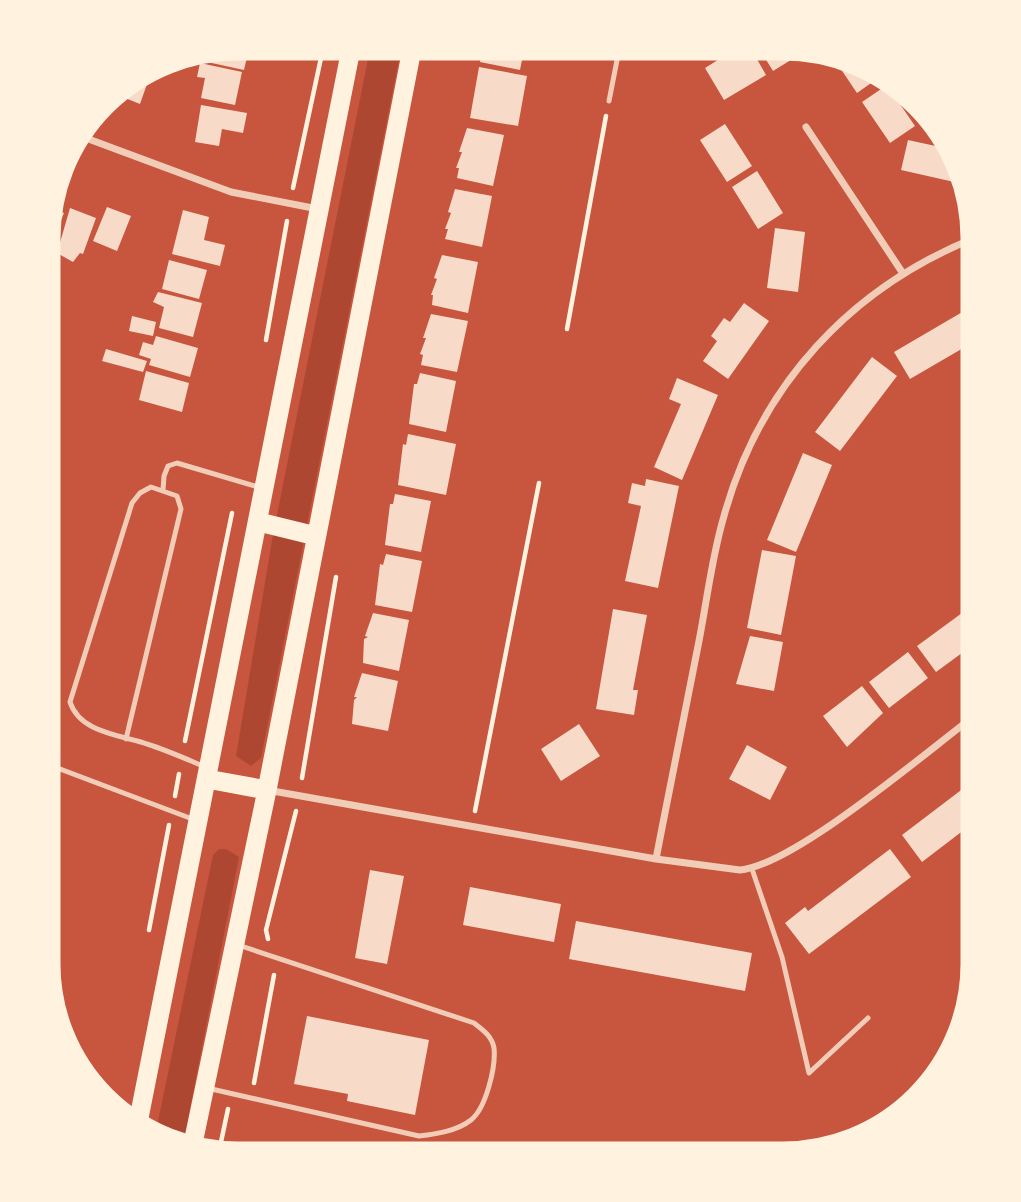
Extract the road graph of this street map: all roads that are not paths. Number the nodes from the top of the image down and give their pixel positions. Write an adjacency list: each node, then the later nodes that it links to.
1 (350, 56): 7 (highway)
2 (411, 56): 13 (highway)
3 (618, 56): 4 (lane)
4 (609, 101)
5 (806, 127): 9 (street)
6 (86, 138): 7 (street)
7 (321, 209): 10 (highway)
8 (965, 243): 9 (street)
9 (902, 272): 20 (street)
10 (265, 489): 11 (lane); 12 (highway)
11 (163, 490): 15 (lane); 15 (lane)
12 (258, 522): 13 (highway); 17 (highway)
13 (316, 536): 18 (highway)
14 (965, 723): 21 (street)
15 (126, 739): 17 (lane)
16 (56, 768): 19 (lane)
17 (208, 774): 18 (highway); 19 (highway)
18 (267, 790): 20 (street); 22 (highway)
19 (198, 821): 25 (highway)
20 (656, 859): 21 (street)
21 (752, 869): 23 (lane)
22 (235, 944): 24 (highway); 24 (lane)
23 (868, 1018)
24 (205, 1087): 26 (highway)
25 (139, 1117)
26 (194, 1140)

